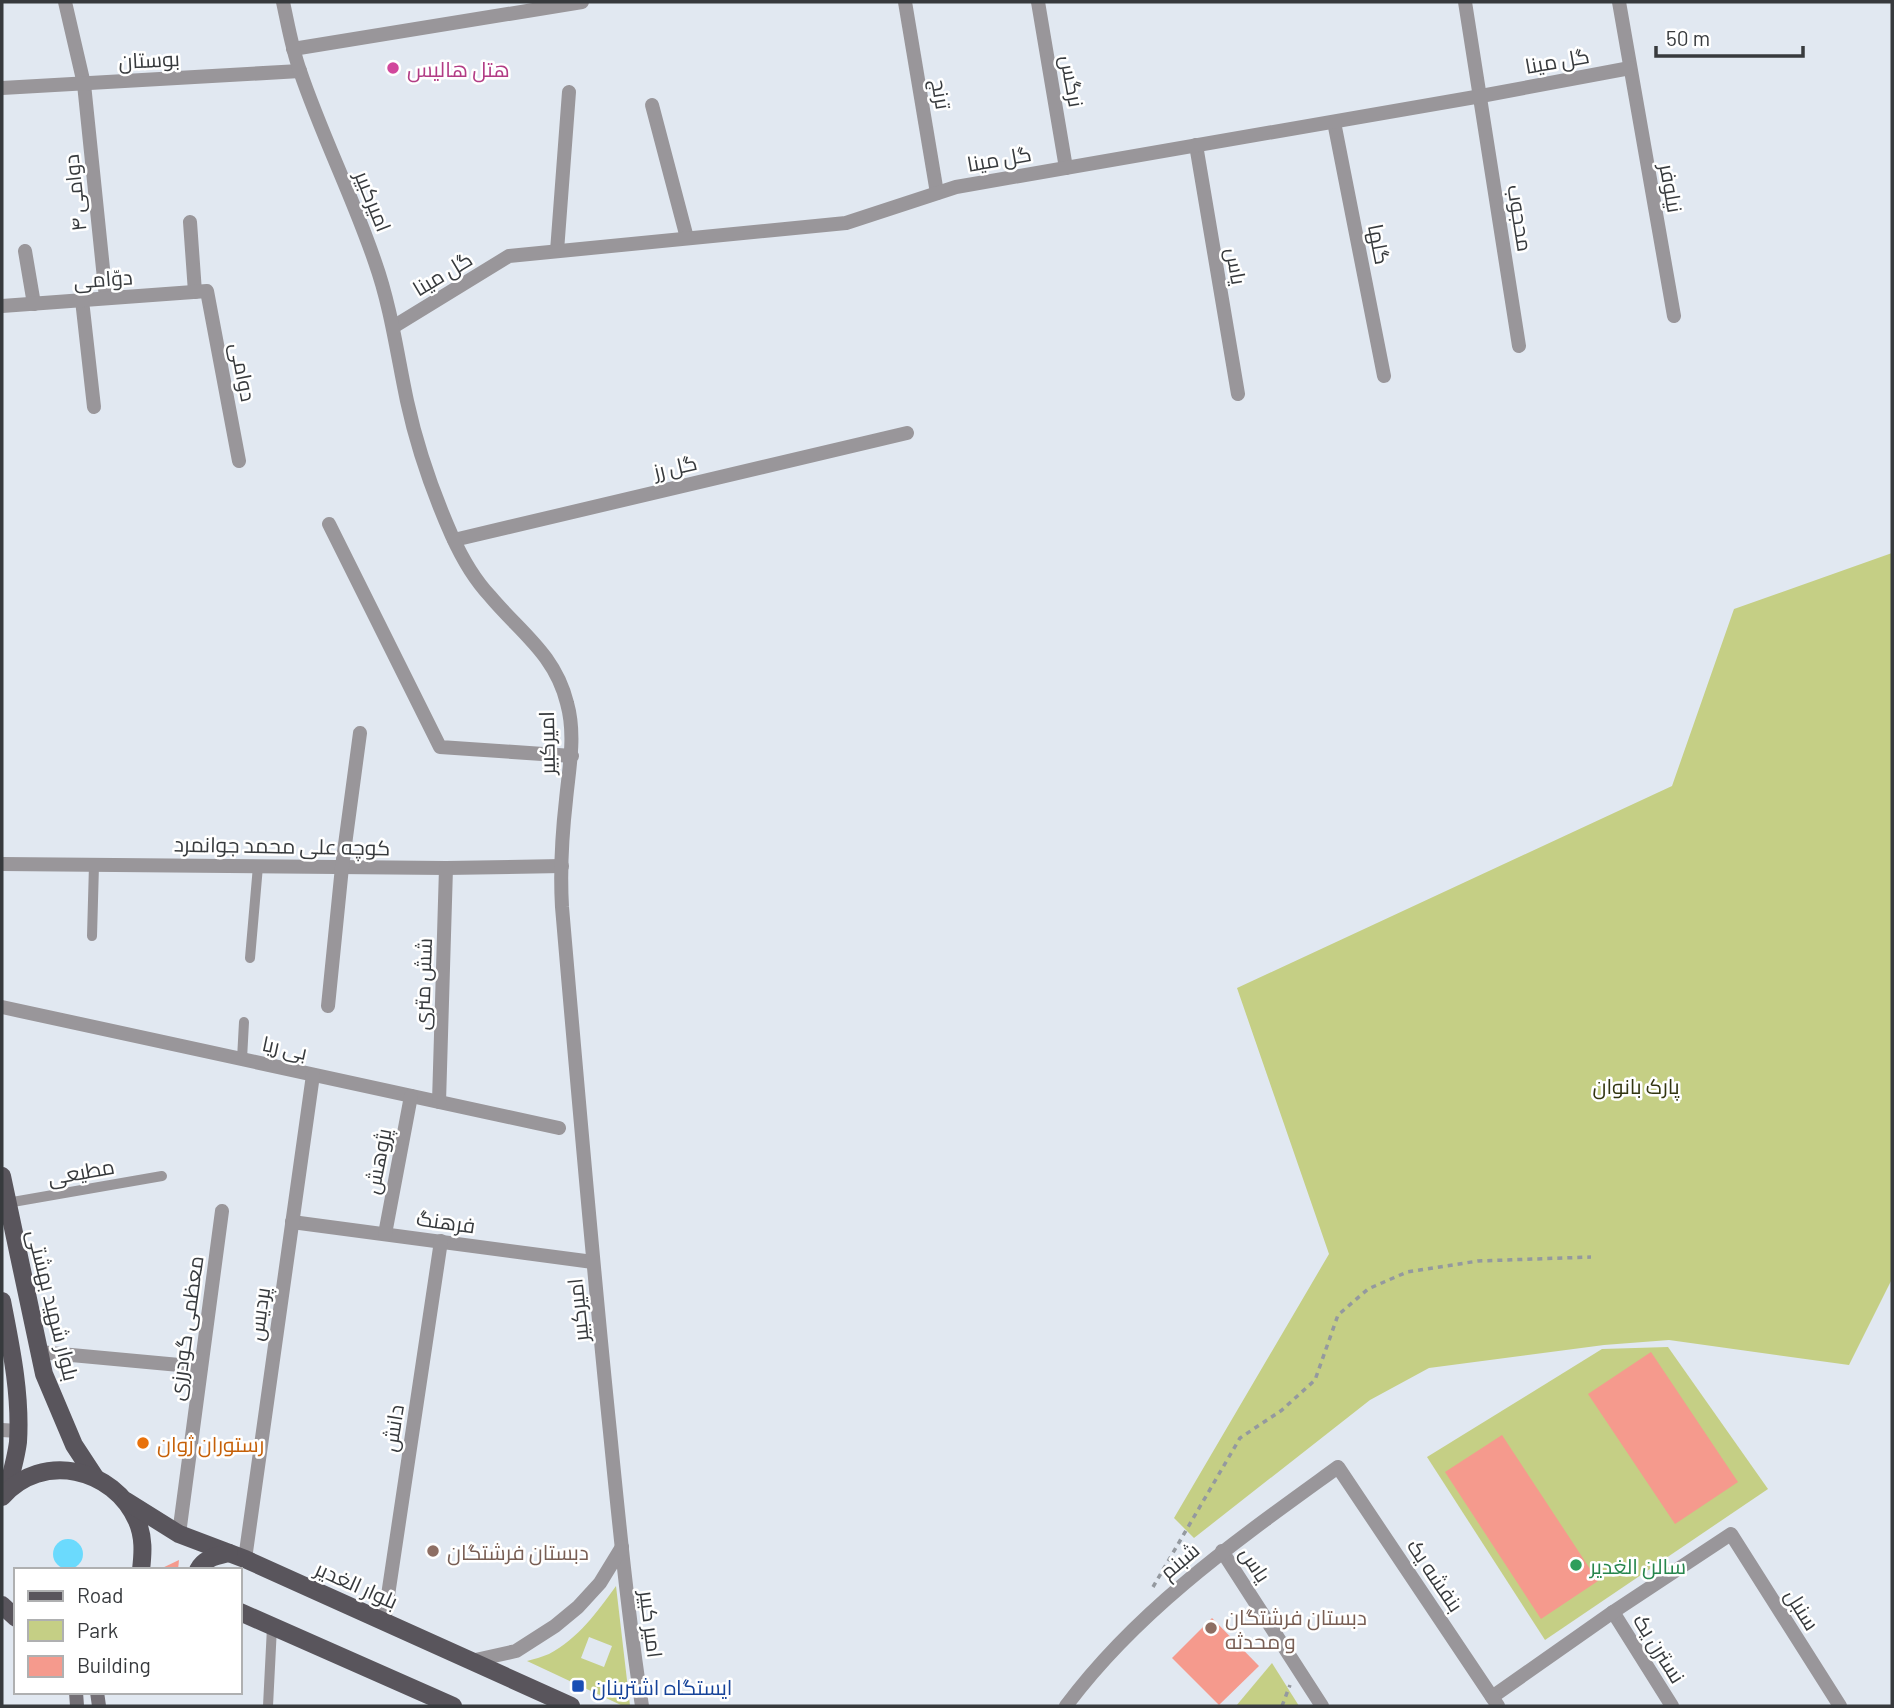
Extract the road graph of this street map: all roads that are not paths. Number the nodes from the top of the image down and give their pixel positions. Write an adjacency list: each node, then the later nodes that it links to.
1 (65, 2): 11 (street, دوامی ۴)
2 (282, 2): 8 (street, امیرکبیر)
3 (582, 2): 8 (street)
4 (905, 2): 19 (street, ترنج)
5 (1038, 2): 18 (street, نرگس)
6 (1465, 2): 14 (street, محجوب)
7 (1619, 2): 9 (street, نیلوفر)
8 (293, 49): 10 (street, امیرکبیر)
9 (1630, 68): 14 (street, گل مینا); 29 (street, نیلوفر)
10 (300, 71): 11 (street, بوستان); 30 (street, امیرکبیر)
11 (84, 83): 12 (street, بوستان); 25 (street, دوامی ۴)
12 (2, 88)
13 (569, 92): 23 (street)
14 (1481, 96): 16 (street, گل مینا); 31 (street, محجوب)
15 (652, 105): 21 (street)
16 (1334, 121): 17 (street, گل مینا); 32 (street, گلها)
17 (1196, 145): 18 (street, گل مینا); 33 (street, یاس)
18 (1066, 168): 19 (street, گل مینا)
19 (937, 193): 21 (street, گل مینا)
20 (190, 222): 24 (street, دوامی)
21 (687, 239): 23 (street, گل مینا)
22 (25, 251): 27 (street)
23 (557, 251): 30 (street, گل مینا)
24 (201, 292): 25 (street, دوّامی); 36 (street, دوامی)
25 (106, 299): 26 (street, دوّامی)
26 (82, 300): 27 (street, دوّامی); 34 (street)
27 (34, 303): 28 (street, دوّامی)
28 (2, 306)
29 (1674, 316)
30 (393, 327): 38 (street, امیرکبیر)
31 (1519, 346)
32 (1384, 376)
33 (1238, 394)
34 (94, 407)
35 (906, 433): 38 (street, گل رز)
36 (239, 461)
37 (329, 524): 40 (street)
38 (454, 540): 40 (street, امیرکبیر)
39 (360, 733): 45 (street)
40 (572, 755): 44 (street, امیرکبیر)
41 (2, 864): 42 (street, کوچه علی محمد جوانمرد)
42 (94, 865): 43 (street, کوچه علی محمد جوانمرد); 47 (lane)
43 (258, 866): 45 (street, کوچه علی محمد جوانمرد); 48 (lane)
44 (562, 866): 46 (street, کوچه علی محمد جوانمرد); 64 (street, امیرکبیر)
45 (342, 867): 46 (street, کوچه علی محمد جوانمرد); 49 (street)
46 (446, 868): 55 (street, شش متری)
47 (92, 936)
48 (250, 958)
49 (328, 1006)
50 (2, 1007): 52 (street, بی ریا)
51 (244, 1023): 52 (lane)
52 (242, 1059): 53 (street, بی ریا)
53 (313, 1075): 54 (street, بی ریا); 61 (street, پردیس)
54 (411, 1096): 55 (street, بی ریا); 62 (street, پژوهش)
55 (439, 1102): 56 (street, بی ریا)
56 (559, 1128)
57 (2, 1176): 59 (main road, بلوار شهید بهشتی)
58 (162, 1176): 59 (lane, مطیعی)
59 (7, 1203): 66 (main road, بلوار شهید بهشتی)
60 (222, 1211): 67 (street, معظمی گودرزی)
61 (292, 1222): 62 (street, فرهنگ); 76 (street, پردیس)
62 (385, 1234): 63 (street, فرهنگ)
63 (441, 1241): 64 (street, فرهنگ); 81 (street, دانش)
64 (593, 1262): 74 (street, امیرکبیر)
65 (2, 1301): 68 (main road)
66 (39, 1352): 67 (street); 70 (main road, بلوار شهید بهشتی)
67 (201, 1367): 73 (street, معظمی گودرزی)
68 (10, 1430): 71 (main road)
69 (1338, 1467): 75 (street, شبنم); 84 (street, بنفشه یک)
70 (95, 1477): 71 (main road); 72 (main road, بلوار الغدیر)
71 (5, 1494)
72 (126, 1502): 73 (main road, بلوار الغدیر); 77 (main road)
73 (179, 1534): 76 (main road, بلوار الغدیر)
74 (622, 1547): 83 (street); 88 (street, امیر کبیر)
75 (1222, 1551): 89 (street, شبنم); 90 (street, یاس)
76 (237, 1556): 78 (main road); 81 (main road, بلوار الغدیر)
77 (141, 1568)
78 (199, 1568)
79 (1613, 1612): 84 (street); 91 (street, نسترن یک); 92 (street, سنبل)
80 (242, 1613): 82 (main road)
81 (384, 1622): 83 (main road, بلوار الغدیر)
82 (272, 1627): 85 (lane); 86 (main road)
83 (471, 1661): 87 (main road, بلوار الغدیر)
84 (1495, 1702)
85 (268, 1706)
86 (453, 1706)
87 (571, 1706)
88 (642, 1706)
89 (1066, 1706)
90 (1322, 1706)
91 (1672, 1706)
92 (1840, 1706)

